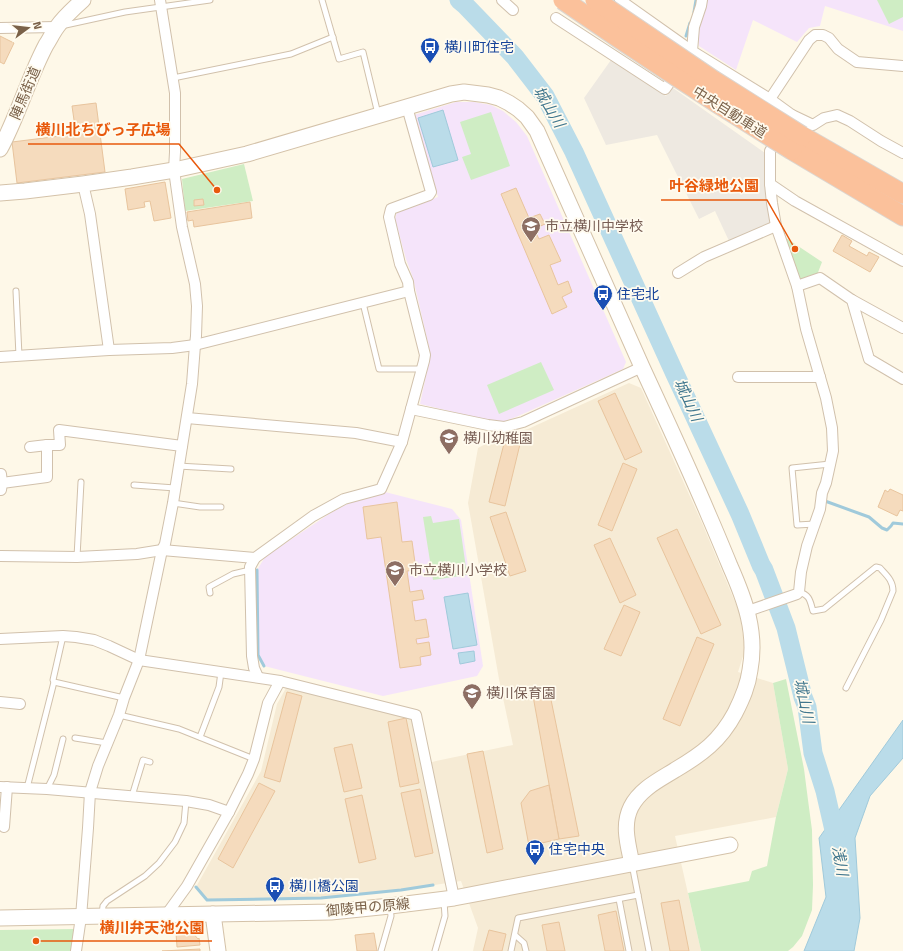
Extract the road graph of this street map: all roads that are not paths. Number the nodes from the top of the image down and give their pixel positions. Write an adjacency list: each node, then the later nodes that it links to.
1 (210, 0): 9 (lane)
2 (322, 0): 14 (lane)
3 (502, 0): 10 (street)
4 (562, 0): 22 (highway, 中央自動車道, bridge)
5 (595, 0): 22 (highway, 中央自動車道, bridge)
6 (620, 0): 15 (street)
7 (702, 0): 15 (street)
8 (78, 2): 12 (street, 陣馬街道)
9 (161, 3): 12 (lane); 17 (street)
10 (513, 10)
11 (556, 18): 15 (street)
12 (56, 27): 13 (street); 23 (street, 陣馬街道)
13 (0, 28)
14 (333, 37): 17 (lane); 21 (lane)
15 (692, 51): 18 (street)
16 (903, 66): 18 (street)
17 (173, 78): 25 (street)
18 (770, 99): 20 (street)
19 (407, 107): 21 (street); 36 (street); 44 (street)
20 (792, 114): 24 (street); 27 (street)
21 (378, 115): 25 (street)
22 (797, 143): 29 (highway, 中央自動車道); 30 (highway, 中央自動車道)
23 (0, 149)
24 (903, 153)
25 (174, 170): 26 (street); 40 (street)
26 (83, 184): 28 (street); 41 (street)
27 (770, 184): 31 (street); 32 (street)
28 (0, 193)
29 (903, 194)
30 (903, 216)
31 (776, 226): 33 (street); 34 (street)
32 (902, 260)
33 (678, 273)
34 (797, 286): 37 (street); 47 (street)
35 (16, 291): 42 (lane)
36 (409, 291): 38 (street); 45 (street)
37 (852, 300): 39 (street); 48 (street)
38 (363, 302): 40 (street); 45 (lane)
39 (903, 328)
40 (195, 345): 41 (street); 50 (street)
41 (109, 350): 42 (street)
42 (19, 356): 43 (street)
43 (0, 357)
44 (642, 367): 49 (street); 72 (street)
45 (423, 369): 49 (street)
46 (738, 377): 47 (street)
47 (820, 378): 55 (street)
48 (903, 379)
49 (411, 409): 51 (street)
50 (187, 418): 51 (street); 53 (street)
51 (402, 442): 68 (street)
52 (47, 445): 53 (street); 54 (street); 58 (street)
53 (182, 446): 56 (street)
54 (30, 447)
55 (830, 464): 64 (street); 64 (lane)
56 (178, 466): 57 (lane); 61 (street)
57 (231, 469)
58 (2, 482)
59 (81, 482): 67 (lane)
60 (134, 485): 61 (lane)
61 (175, 488): 62 (street)
62 (173, 503): 63 (lane); 65 (street)
63 (221, 507)
64 (814, 524): 71 (street)
65 (162, 550): 67 (street); 68 (street); 75 (street)
66 (0, 556): 67 (street)
67 (77, 557)
68 (255, 558): 69 (street)
69 (250, 570): 70 (lane); 77 (street)
70 (210, 593)
71 (798, 593): 72 (street); 80 (lane)
72 (754, 609): 100 (street)
73 (63, 636): 74 (street); 75 (street); 79 (lane)
74 (0, 639)
75 (139, 660): 76 (street); 81 (street)
76 (221, 672): 77 (street); 85 (lane)
77 (258, 677): 78 (street)
78 (280, 681): 89 (street); 102 (street)
79 (54, 682): 81 (lane); 92 (lane)
80 (846, 688)
81 (124, 698): 84 (street)
82 (0, 702): 83 (street)
83 (20, 704)
84 (119, 715): 85 (lane); 88 (street)
85 (200, 737): 89 (lane)
86 (75, 738): 88 (lane)
87 (63, 739): 93 (lane)
88 (107, 744): 94 (street)
89 (254, 759): 97 (street)
90 (150, 762): 95 (lane)
91 (4, 787): 92 (street); 98 (street)
92 (27, 788): 93 (street)
93 (47, 789): 94 (street)
94 (90, 792): 95 (street); 108 (street)
95 (132, 796): 96 (street)
96 (186, 801): 97 (street); 107 (lane)
97 (229, 812): 106 (street)
98 (4, 827)
99 (730, 845): 100 (street, 御陵甲の原線)
100 (632, 864): 101 (lane); 102 (street, 御陵甲の原線)
101 (638, 895): 103 (lane); 118 (lane)
102 (448, 899): 104 (street, 御陵甲の原線); 114 (lane)
103 (619, 899): 110 (lane); 117 (lane)
104 (390, 906): 105 (street, 御陵甲の原線); 113 (lane)
105 (213, 914): 106 (street, 御陵甲の原線); 111 (street)
106 (166, 915): 107 (street, 御陵甲の原線)
107 (102, 916): 108 (street, 御陵甲の原線)
108 (81, 917): 109 (street, 御陵甲の原線); 112 (street)
109 (0, 918)
110 (515, 935): 115 (lane); 116 (lane)
111 (218, 950)
112 (76, 951)
113 (382, 951)
114 (435, 951)
115 (511, 951)
116 (526, 951)
117 (629, 951)
118 (649, 951)

